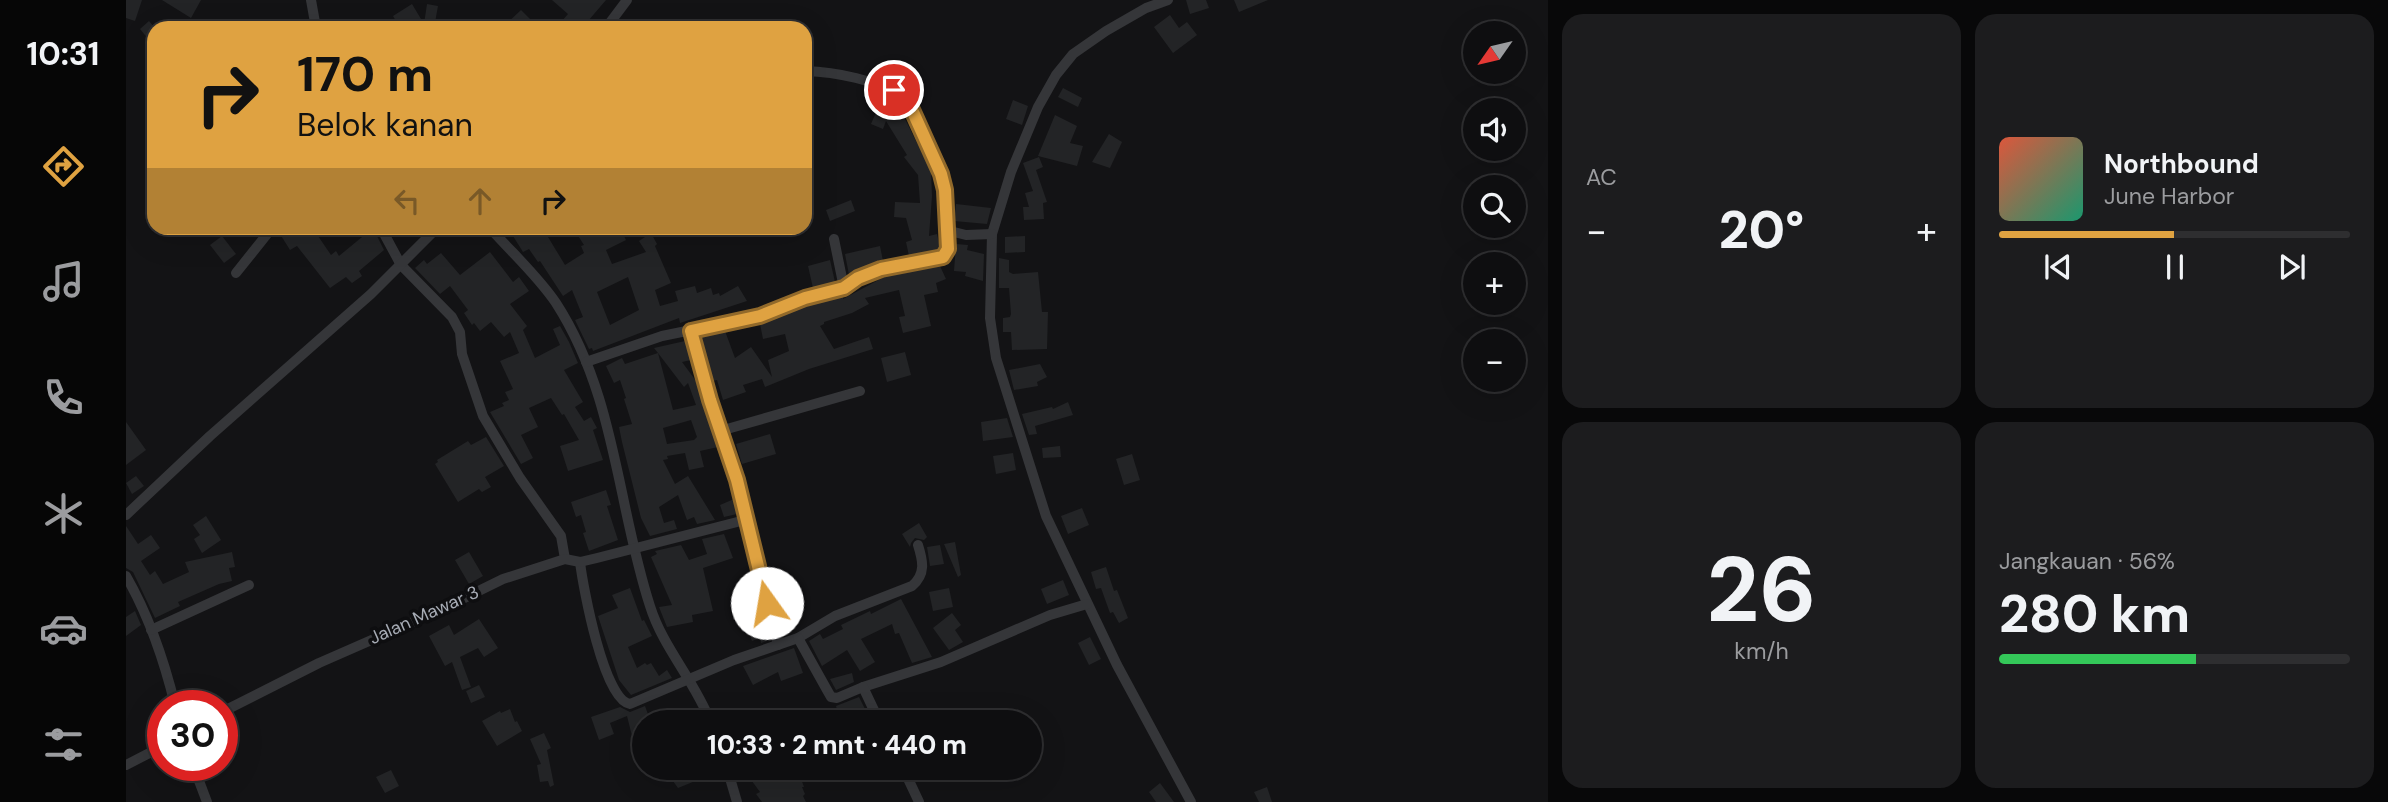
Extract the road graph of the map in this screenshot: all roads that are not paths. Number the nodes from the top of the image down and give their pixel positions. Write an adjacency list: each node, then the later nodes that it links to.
1 (312, 0): 4 (street)
2 (627, 0): 5 (street)
3 (1168, 0): 8 (street)
4 (315, 21)
5 (611, 21)
6 (812, 72): 7 (street)
7 (946, 230): 8 (street); 16 (street)
8 (992, 233): 29 (street)
9 (266, 235): 15 (street)
10 (385, 235): 14 (street)
11 (430, 235): 14 (street)
12 (497, 235): 18 (street)
13 (834, 239): 16 (street)
14 (401, 265): 21 (street); 25 (street)
15 (236, 273)
16 (844, 288): 17 (street)
17 (691, 331): 18 (street); 20 (street)
18 (586, 362): 24 (street)
19 (860, 391): 20 (street)
20 (720, 431): 22 (street)
21 (126, 515)
22 (745, 520): 24 (street, Jalan Mawar 3); 32 (street)
23 (918, 545): 31 (street)
24 (635, 550): 26 (street, Jalan Mawar 3); 33 (street)
25 (565, 559): 26 (street, Jalan Mawar 3); 36 (street, Jalan Mawar 3)
26 (580, 562): 33 (street)
27 (126, 576): 30 (street)
28 (249, 585): 30 (street)
29 (1087, 604): 34 (street); 47 (street)
30 (151, 630): 35 (street)
31 (798, 638): 32 (street); 34 (street)
32 (778, 645): 33 (street)
33 (691, 681): 37 (street)
34 (863, 687): 38 (street)
35 (171, 690)
36 (238, 704)
37 (705, 710)
38 (874, 710)
39 (147, 754): 40 (street)
40 (126, 765)
41 (731, 780): 45 (street)
42 (909, 780): 46 (street)
43 (199, 781): 44 (street)
44 (207, 802)
45 (737, 802)
46 (919, 802)
47 (1191, 802)

